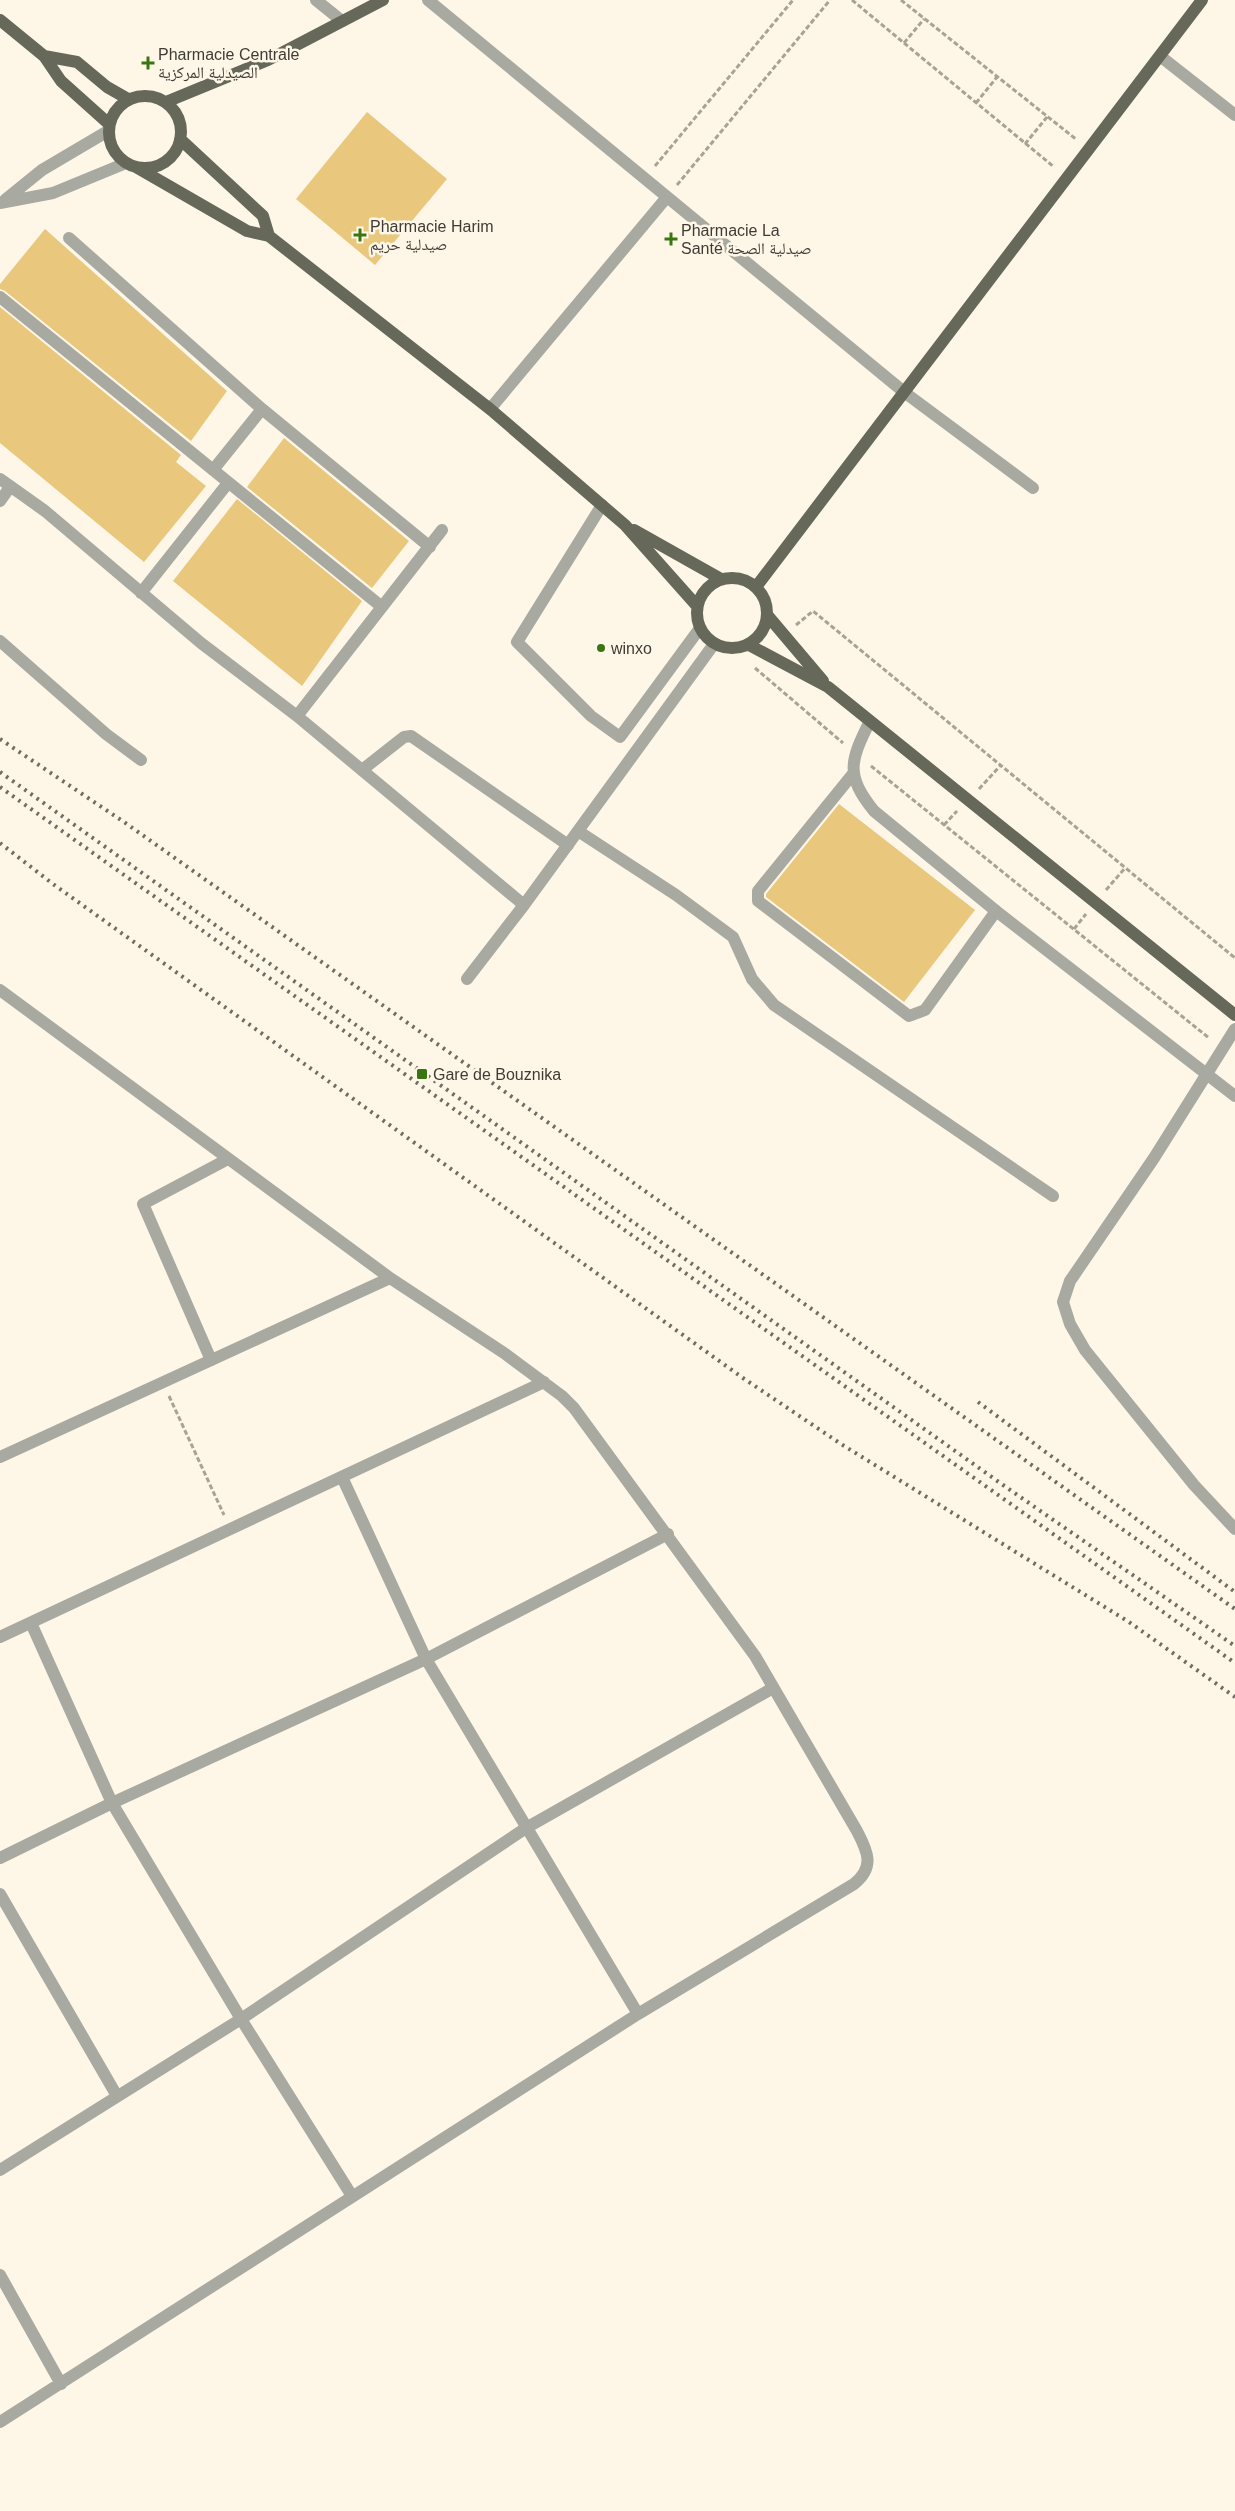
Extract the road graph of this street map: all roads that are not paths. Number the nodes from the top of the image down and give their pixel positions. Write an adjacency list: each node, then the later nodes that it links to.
1 (316, 0): 6 (street)
2 (383, 0): 6 (main road)
3 (428, 0): 15 (street)
4 (1202, 0): 8 (main road)
5 (0, 20): 7 (main road)
6 (342, 21): 10 (main road)
7 (44, 56): 9 (main road); 12 (main road)
8 (1160, 56): 11 (street); 20 (main road)
9 (128, 99): 10 (main road); 12 (main road)
10 (166, 102): 13 (main road)
11 (1235, 115)
12 (109, 127): 14 (main road); 16 (street)
13 (180, 139): 14 (main road); 17 (main road)
14 (131, 165): 16 (street); 17 (main road)
15 (667, 197): 20 (street); 22 (street)
16 (3, 201)
17 (270, 236): 22 (main road)
18 (68, 238): 21 (street)
19 (0, 297): 23 (street)
20 (904, 392): 26 (street); 33 (main road)
21 (262, 409): 23 (street); 31 (street)
22 (490, 409): 28 (main road)
23 (213, 470): 25 (street)
24 (5, 483): 27 (street); 34 (street)
25 (228, 483): 34 (street); 36 (street)
26 (1033, 488)
27 (0, 501)
28 (602, 505): 29 (main road); 38 (street)
29 (625, 525): 32 (main road); 35 (main road)
30 (442, 530): 31 (street)
31 (430, 547): 36 (street)
32 (721, 579): 33 (main road); 35 (main road)
33 (756, 586): 37 (main road)
34 (141, 593): 43 (street)
35 (697, 606): 38 (main road)
36 (382, 607): 43 (street)
37 (768, 616): 41 (main road); 42 (main road)
38 (700, 628): 40 (main road)
39 (0, 641): 45 (street)
40 (714, 644): 41 (main road); 48 (street)
41 (749, 645): 42 (main road)
42 (828, 687): 44 (main road)
43 (297, 716): 46 (street)
44 (870, 720): 47 (street); 54 (main road)
45 (141, 760)
46 (362, 770): 49 (street); 50 (street)
47 (852, 775): 51 (street); 51 (street)
48 (578, 831): 49 (street); 59 (street)
49 (568, 845): 50 (street)
50 (524, 905): 52 (street)
51 (996, 911): 56 (street)
52 (467, 979)
53 (0, 990): 58 (street)
54 (1235, 1015)
55 (1235, 1029): 56 (street)
56 (1207, 1073): 57 (street); 65 (street)
57 (1235, 1096)
58 (228, 1159): 60 (street); 61 (street)
59 (1053, 1196)
60 (390, 1278): 61 (street); 62 (street)
61 (212, 1360): 63 (street)
62 (544, 1382): 64 (street); 66 (street)
63 (0, 1457)
64 (342, 1477): 67 (street); 69 (street)
65 (1235, 1529)
66 (668, 1534): 69 (street); 70 (street)
67 (31, 1623): 68 (street); 71 (street)
68 (0, 1637)
69 (426, 1659): 71 (street); 72 (street)
70 (774, 1688): 72 (street); 75 (street)
71 (112, 1803): 73 (street); 76 (street)
72 (526, 1828): 75 (street); 76 (street)
73 (0, 1858)
74 (0, 1894): 77 (street)
75 (638, 2014): 79 (street)
76 (241, 2019): 77 (street); 79 (street)
77 (117, 2096): 78 (street)
78 (0, 2170)
79 (352, 2196): 81 (street)
80 (0, 2276): 81 (street)
81 (61, 2384): 82 (street)
82 (0, 2422)

